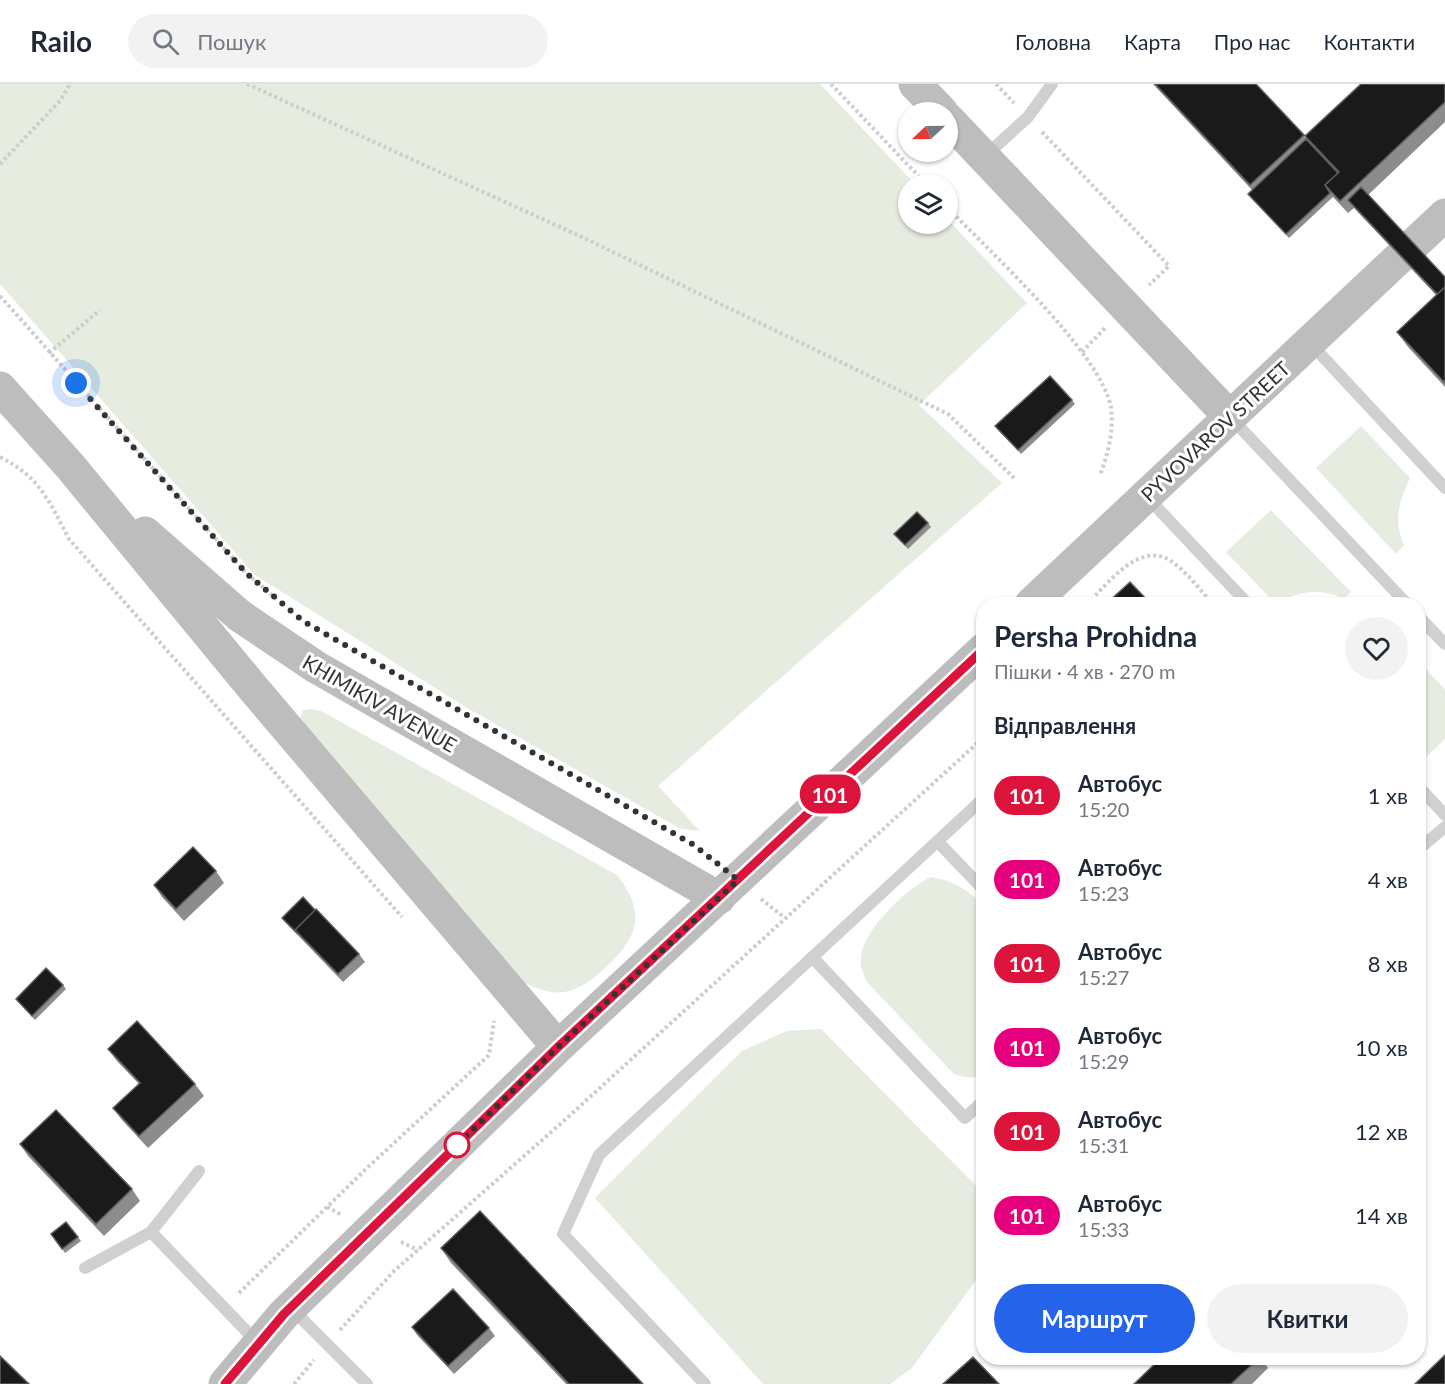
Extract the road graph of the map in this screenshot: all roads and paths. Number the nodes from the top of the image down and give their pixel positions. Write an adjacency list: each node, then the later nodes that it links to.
1 (70, 84): 11 (path)
2 (247, 84): 25 (path)
3 (831, 84): 12 (path)
4 (915, 84): 7 (street)
5 (996, 84): 8 (path)
6 (1052, 84): 8 (lane)
7 (932, 102)
8 (1028, 117): 10 (lane); 15 (path)
9 (958, 130): 10 (street)
10 (984, 157): 21 (street)
11 (0, 164)
12 (916, 174)
13 (1445, 215): 18 (street, PYVOVAROV STREET)
14 (958, 218): 24 (path)
15 (1140, 234)
16 (0, 296): 19 (path)
17 (100, 310): 19 (path)
18 (1309, 343): 21 (street, PYVOVAROV STREET); 26 (lane)
19 (49, 353): 33 (path)
20 (0, 388): 23 (street, KHIMIKIV AVENUE)
21 (1230, 417): 27 (street, PYVOVAROV STREET); 32 (lane)
22 (0, 457): 47 (path)
23 (70, 466): 45 (street, KHIMIKIV AVENUE); 50 (street, KHIMIKIV AVENUE)
24 (1100, 475)
25 (1015, 479)
26 (1445, 488)
27 (1146, 496): 28 (street, PYVOVAROV STREET); 31 (lane)
28 (1038, 597)
29 (1095, 597): 30 (path)
30 (1206, 597)
31 (1241, 597)
32 (1400, 597)
33 (287, 607)
34 (1426, 624): 35 (lane)
35 (1445, 644)
36 (976, 657): 45 (street)
37 (976, 744): 46 (path)
38 (1426, 795): 40 (lane)
39 (976, 805): 42 (lane)
40 (1445, 815)
41 (1445, 827): 43 (lane)
42 (937, 841): 44 (lane); 48 (lane)
43 (1426, 843)
44 (976, 882)
45 (729, 889): 46 (path); 50 (street)
46 (785, 918): 58 (path)
47 (409, 925)
48 (812, 957): 51 (lane); 62 (lane)
49 (486, 1013): 55 (path)
50 (558, 1047): 56 (street)
51 (976, 1108)
52 (200, 1171): 53 (lane)
53 (151, 1232): 54 (lane); 55 (lane)
54 (85, 1268)
55 (224, 1308): 57 (lane)
56 (290, 1308): 57 (street); 58 (lane)
57 (259, 1344): 59 (street)
58 (327, 1344): 60 (path); 61 (lane)
59 (225, 1384)
60 (294, 1384)
61 (367, 1384)
62 (705, 1384)

